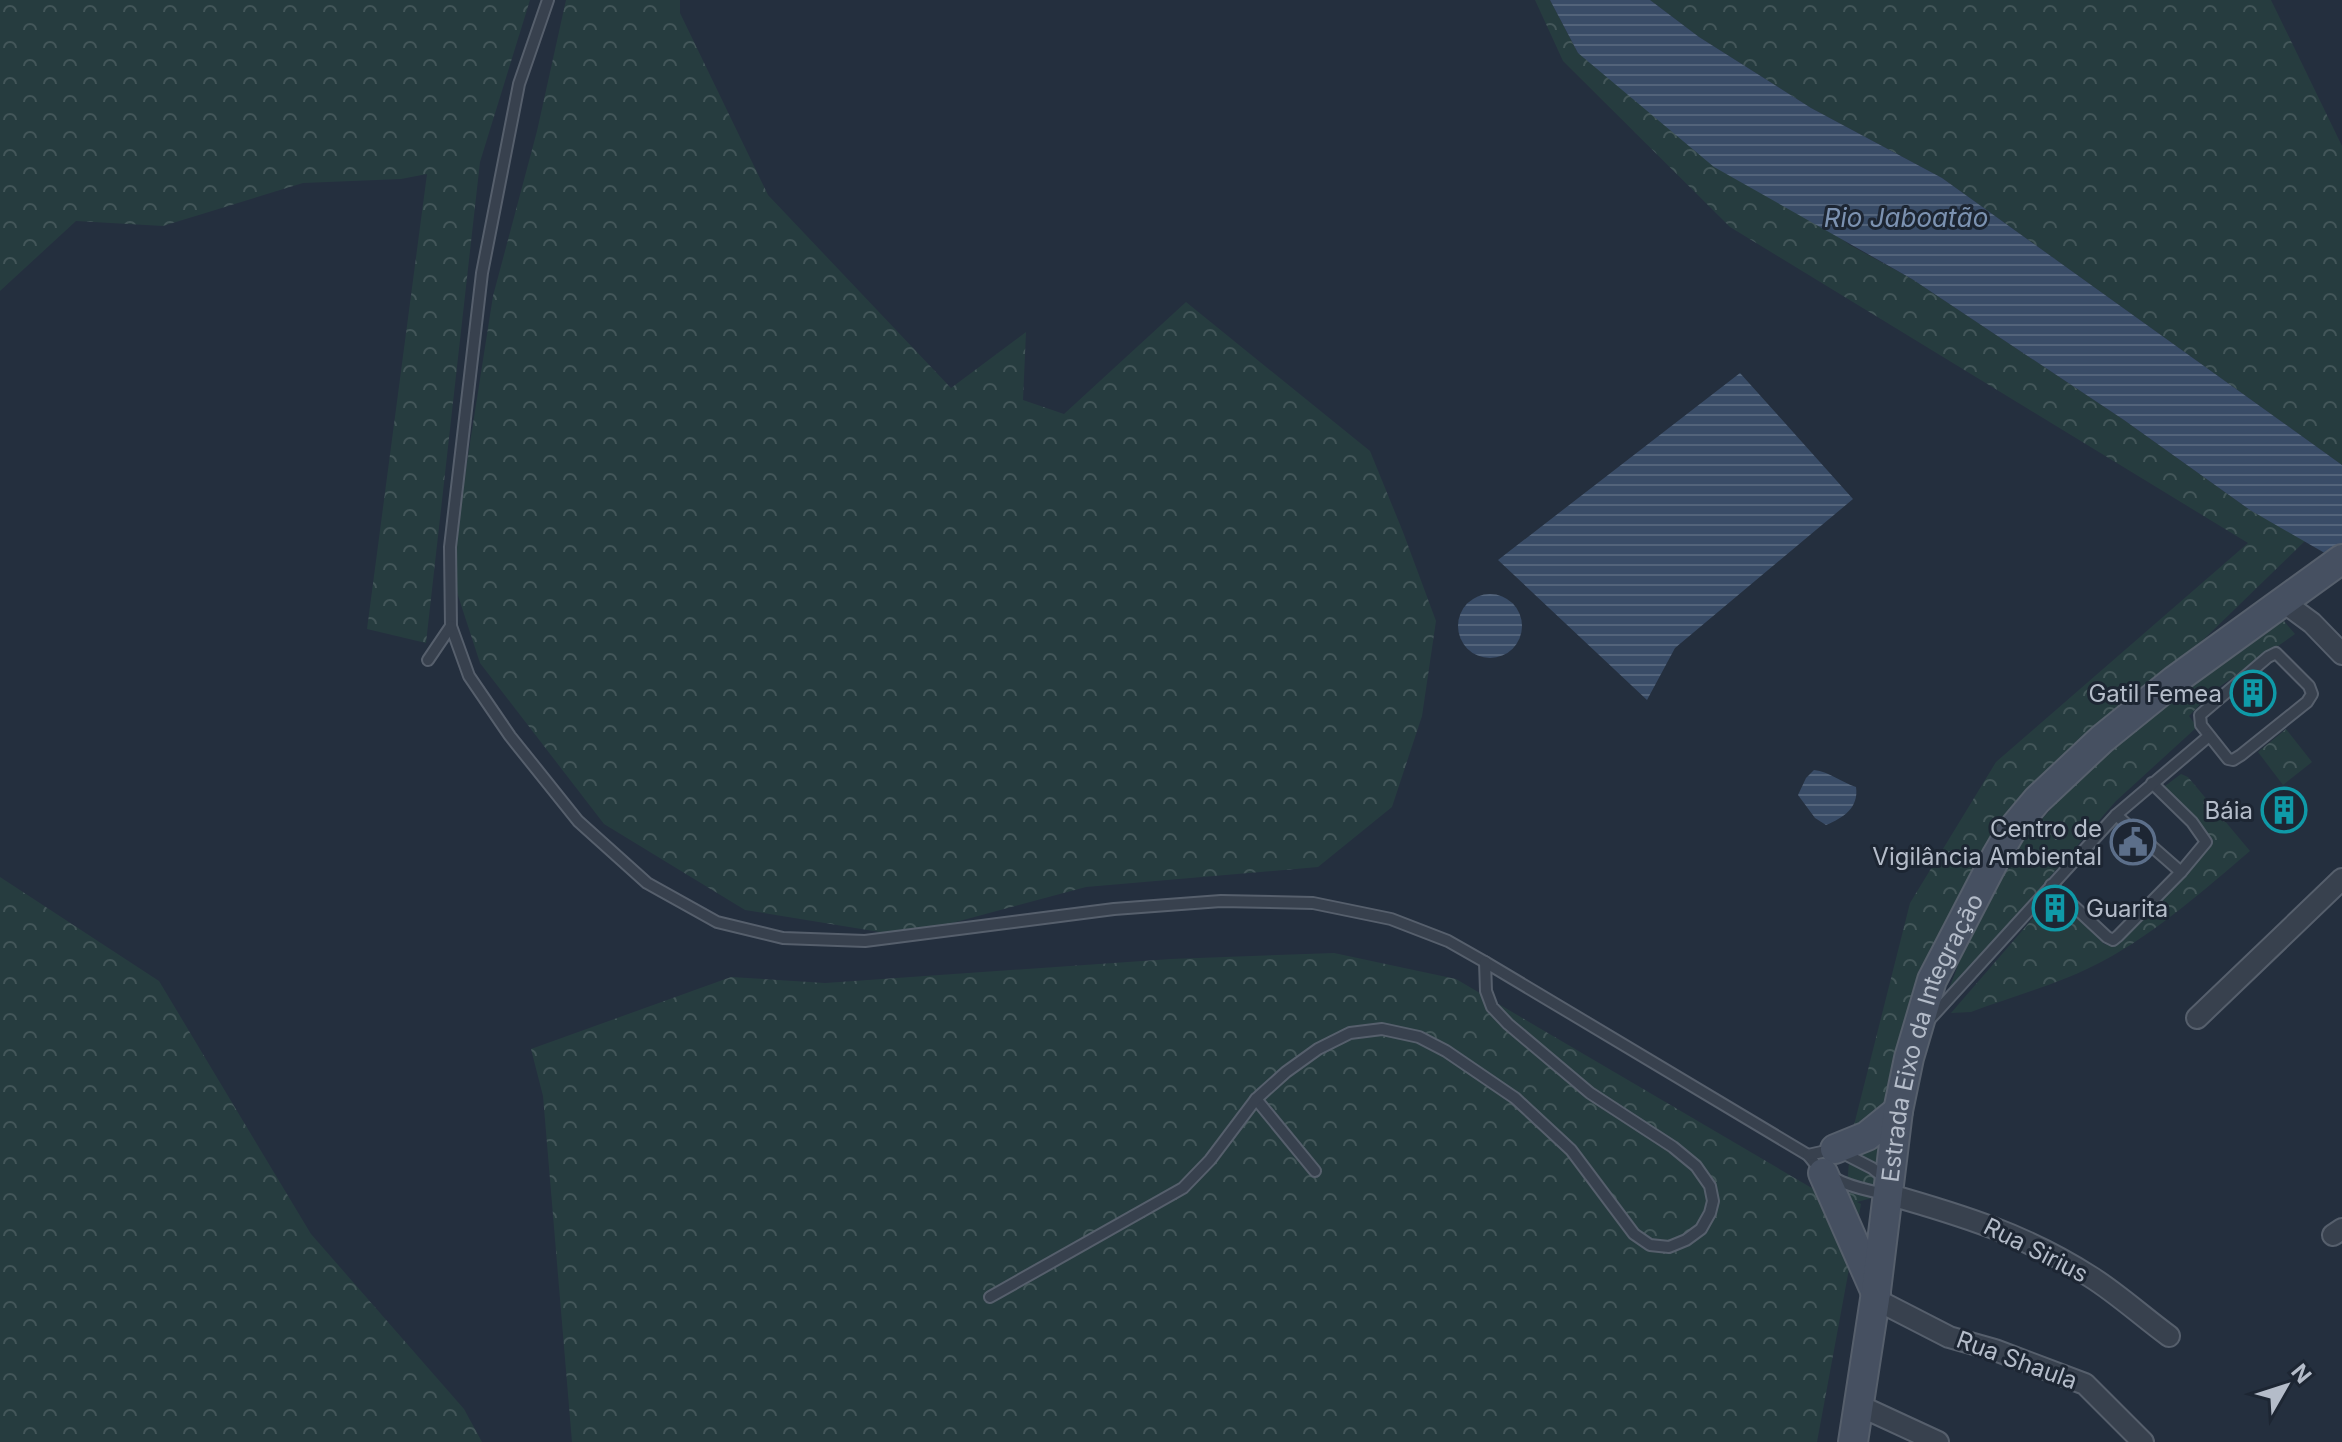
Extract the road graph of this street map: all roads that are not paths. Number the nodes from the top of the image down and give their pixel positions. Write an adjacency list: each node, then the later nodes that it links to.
1 (548, 0): 4 (lane)
2 (2342, 559): 3 (main road, Estrada Eixo da Integração)
3 (2292, 594): 5 (street); 15 (main road, Estrada Eixo da Integração)
4 (451, 626): 6 (lane); 13 (lane)
5 (2342, 654)
6 (428, 660)
7 (2209, 736): 7 (lane); 8 (lane)
8 (2152, 783): 9 (lane); 10 (lane)
9 (2116, 815): 10 (lane); 12 (lane)
10 (2181, 872): 12 (lane)
11 (2342, 879): 14 (street)
12 (2051, 885): 15 (lane)
13 (1485, 962): 16 (lane); 18 (lane)
14 (2197, 1018)
15 (1914, 1037): 17 (main road, Estrada Eixo da Integração)
16 (1256, 1099): 19 (lane); 22 (lane)
17 (1898, 1111): 18 (main road); 20 (main road, Estrada Eixo da Integração)
18 (1822, 1159): 20 (lane); 20 (lane); 21 (main road)
19 (1315, 1171)
20 (1888, 1188): 21 (main road, Estrada Eixo da Integração); 23 (street, Rua Sirius)
21 (1876, 1296): 24 (main road, Estrada Eixo da Integração); 27 (street, Rua Shaula)
22 (990, 1297)
23 (2169, 1336)
24 (1858, 1405): 25 (main road, Estrada Eixo da Integração); 26 (street)
25 (1853, 1442)
26 (1938, 1442)
27 (2143, 1442)

